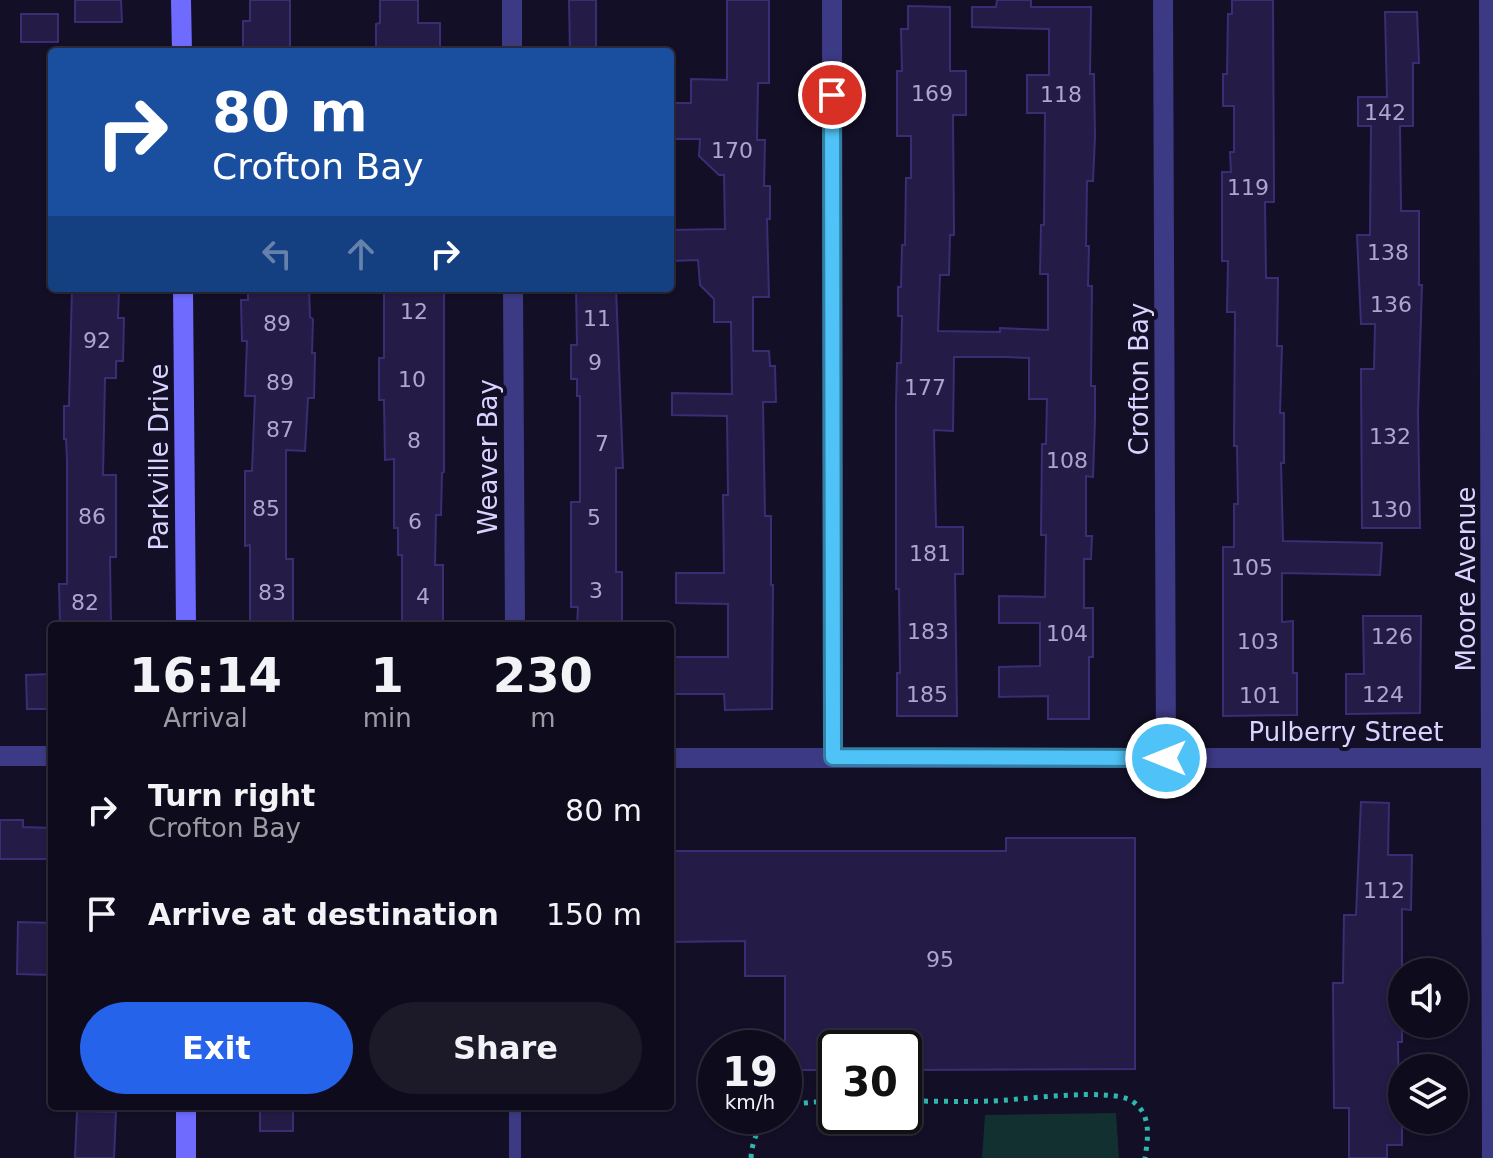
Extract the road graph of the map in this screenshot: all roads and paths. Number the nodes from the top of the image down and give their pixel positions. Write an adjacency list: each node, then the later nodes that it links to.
1 (181, 0): 6 (street)
2 (512, 0): 7 (street)
3 (832, 0): 14 (street)
4 (1163, 0): 16 (street, Crofton Bay)
5 (1489, 0): 17 (street, Moore Avenue)
6 (182, 48)
7 (512, 48)
8 (183, 292): 10 (street, Parkville Drive)
9 (513, 292): 11 (street, Weaver Bay)
10 (186, 622)
11 (515, 622)
12 (0, 756): 13 (street)
13 (48, 756)
14 (833, 757): 15 (street, Pulberry Street); 16 (street, Pulberry Street)
15 (674, 758)
16 (1166, 758): 17 (street, Pulberry Street)
17 (1493, 758): 26 (street, Moore Avenue)
18 (922, 1101): 25 (path)
19 (186, 1110): 22 (street)
20 (515, 1110): 23 (lane)
21 (756, 1134): 24 (path)
22 (186, 1158)
23 (515, 1158)
24 (751, 1158)
25 (1145, 1158)
26 (1492, 1158)

